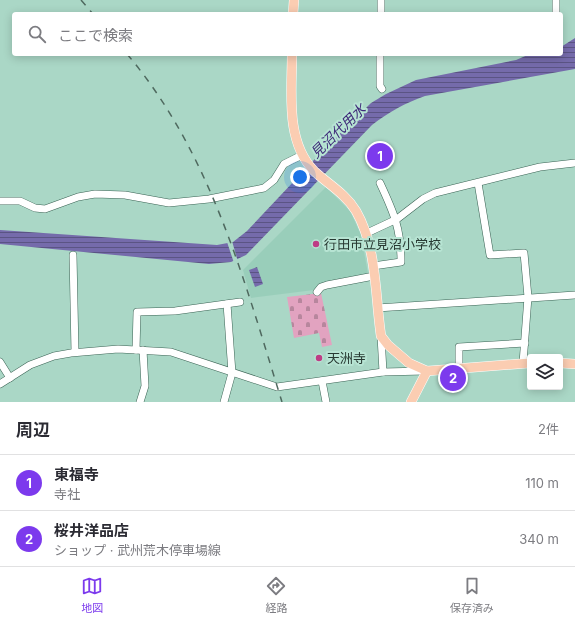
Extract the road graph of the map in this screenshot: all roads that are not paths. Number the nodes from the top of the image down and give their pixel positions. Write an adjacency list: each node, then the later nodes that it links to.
1 (294, 0): 4 (main road)
2 (381, 0): 5 (street)
3 (556, 0): 6 (street)
4 (294, 12)
5 (381, 12)
6 (556, 12)
7 (292, 56): 10 (main road)
8 (380, 56): 9 (street)
9 (382, 89)
10 (305, 158): 14 (street); 16 (main road)
11 (575, 163): 13 (street)
12 (380, 183): 15 (street)
13 (478, 183): 15 (street); 22 (street)
14 (0, 201)
15 (397, 219): 16 (street); 18 (street)
16 (367, 233): 18 (main road)
17 (74, 255): 29 (street)
18 (373, 266): 19 (main road)
19 (374, 276): 20 (street); 25 (main road)
20 (317, 292)
21 (575, 295): 22 (street)
22 (528, 297): 25 (street); 27 (street)
23 (240, 302): 24 (street)
24 (227, 304): 28 (street); 37 (street)
25 (377, 308): 26 (main road)
26 (381, 336): 35 (main road); 36 (street)
27 (525, 343): 31 (street); 34 (street)
28 (139, 350): 29 (street); 37 (street); 41 (street)
29 (75, 352): 38 (street)
30 (0, 362): 38 (street)
31 (527, 363): 34 (main road)
32 (563, 364): 33 (main road)
33 (575, 364)
34 (459, 369): 35 (main road)
35 (427, 371): 36 (street); 44 (main road)
36 (383, 372): 39 (street)
37 (232, 373): 39 (street); 42 (street)
38 (10, 378): 40 (street)
39 (322, 382): 43 (street)
40 (0, 384)
41 (140, 402)
42 (224, 402)
43 (326, 402)
44 (411, 402)

